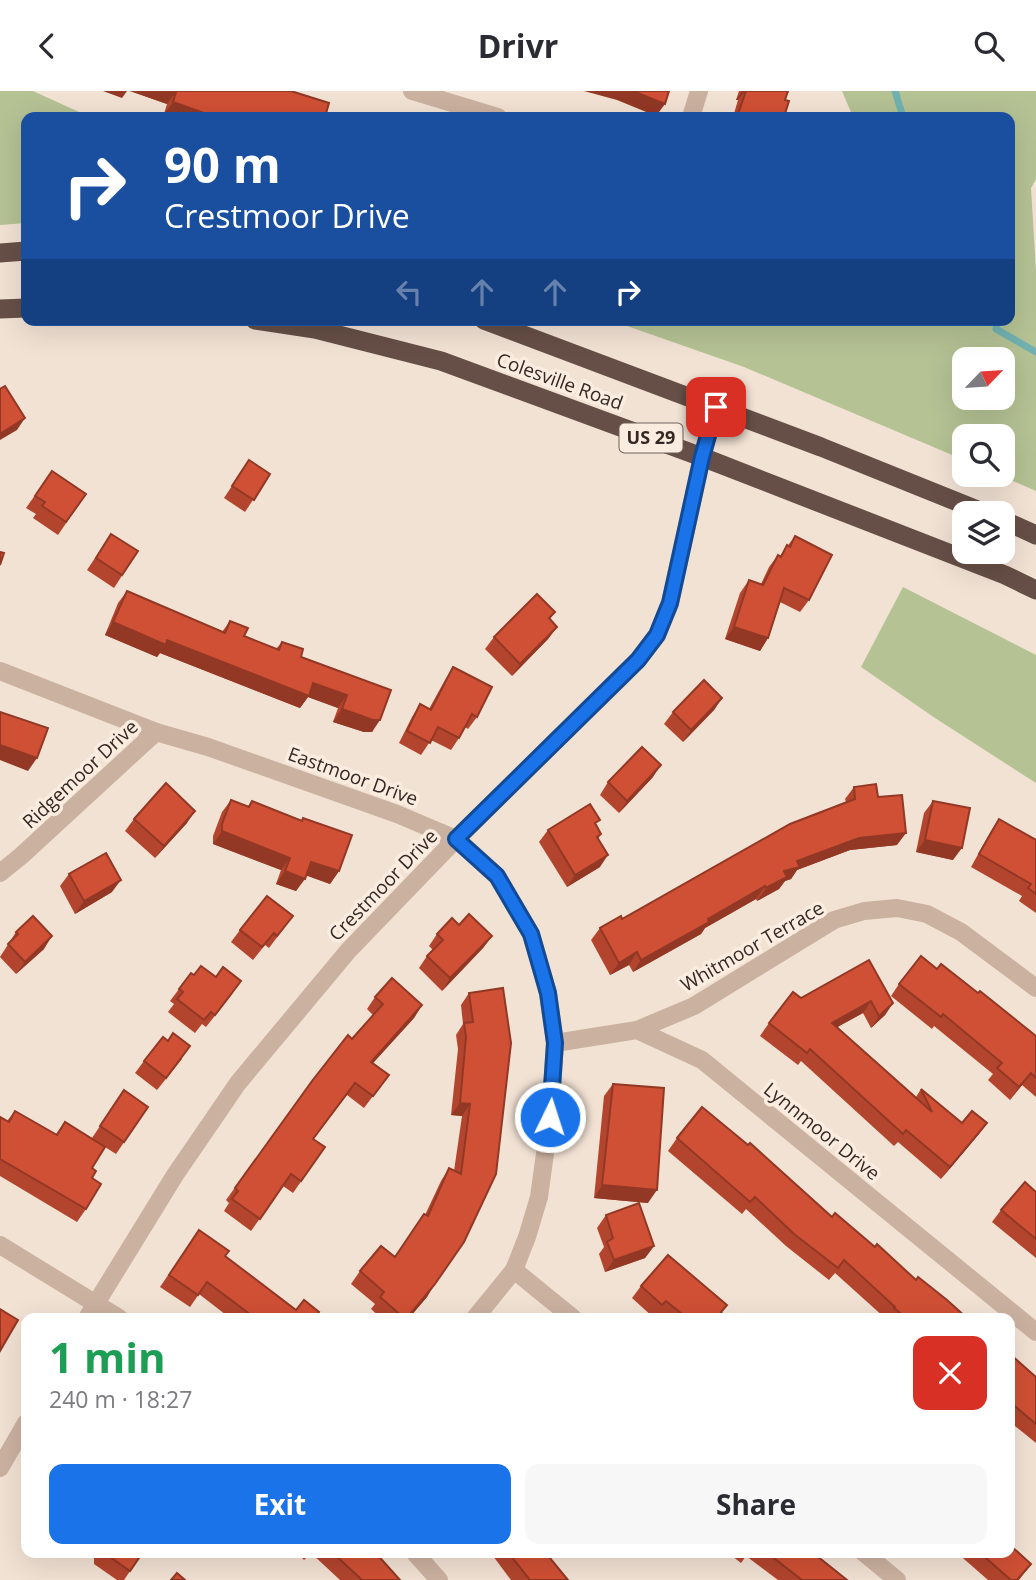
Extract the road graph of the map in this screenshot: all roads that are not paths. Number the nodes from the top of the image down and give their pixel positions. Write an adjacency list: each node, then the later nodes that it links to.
1 (412, 91): 3 (street)
2 (699, 91): 4 (street)
3 (481, 112)
4 (693, 112)
5 (21, 251): 6 (highway)
6 (0, 253)
7 (21, 308): 8 (highway)
8 (0, 309)
9 (295, 326): 12 (highway, Colesville Road / US 29)
10 (500, 326): 11 (highway, Colesville Road / US 29)
11 (716, 407): 12 (street, Crestmoor Drive); 13 (highway, Colesville Road / US 29)
12 (702, 457): 16 (highway, Colesville Road / US 29); 19 (street, Crestmoor Drive)
13 (955, 501)
14 (1015, 525): 15 (highway)
15 (1036, 535)
16 (1036, 590)
17 (0, 671): 18 (street, Eastmoor Drive)
18 (156, 732): 19 (street, Eastmoor Drive); 20 (street, Ridgemoor Drive)
19 (456, 839): 23 (street, Eastmoor Drive); 26 (street, Crestmoor Drive)
20 (0, 873)
21 (1036, 988): 22 (street, Whitmoor Terrace)
22 (637, 1030): 23 (street); 29 (street, Lynnmoor Drive)
23 (555, 1043): 25 (street, Eastmoor Drive)
24 (0, 1245): 26 (street)
25 (514, 1270): 27 (street, Eastmoor Drive); 28 (street)
26 (91, 1310)
27 (479, 1313)
28 (567, 1313)
29 (1013, 1313)
30 (1015, 1315): 31 (street, Lynnmoor Drive)
31 (1036, 1332)
32 (21, 1432): 33 (street)
33 (0, 1468)
34 (419, 1558): 36 (street)
35 (870, 1558): 37 (street)
36 (439, 1580)
37 (897, 1580)

